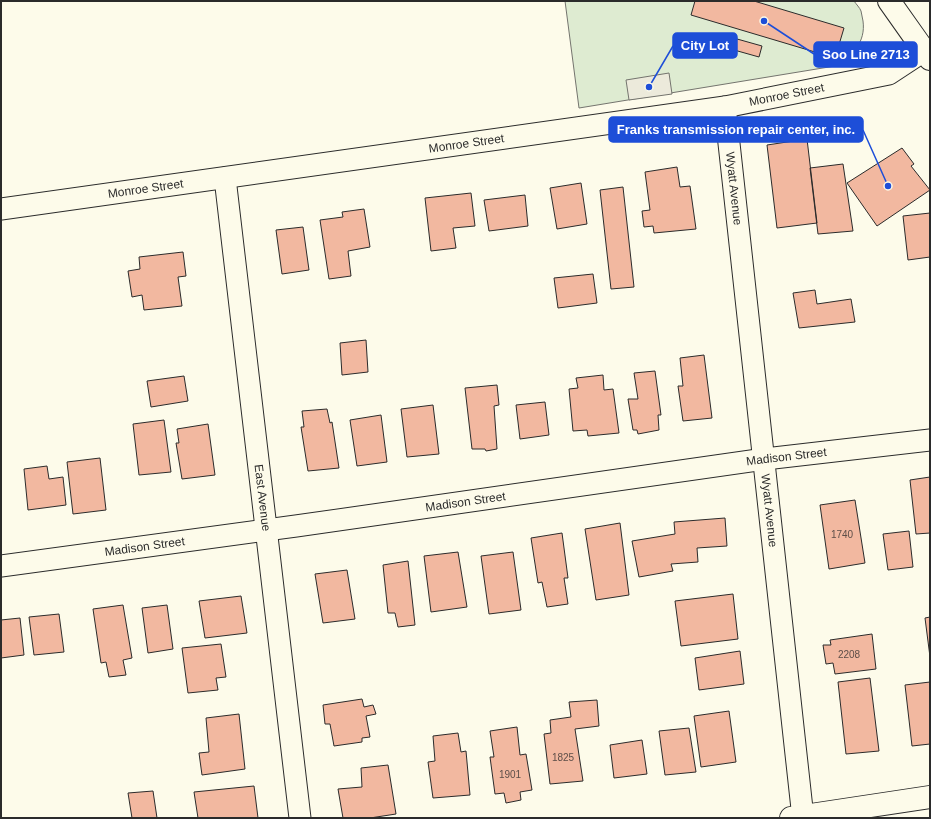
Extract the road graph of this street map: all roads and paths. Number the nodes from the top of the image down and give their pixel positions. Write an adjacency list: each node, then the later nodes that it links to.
1 (889, 1): 2 (street)
2 (928, 55): 3 (street, Monroe Street)
3 (725, 107): 4 (street, Monroe Street); 7 (street, Wyatt Avenue)
4 (225, 178): 5 (street, Monroe Street); 8 (street, East Avenue)
5 (1, 209)
6 (930, 440): 7 (street, Madison Street)
7 (765, 459): 8 (street, Madison Street); 12 (street, Wyatt Avenue)
8 (267, 530): 9 (street, Madison Street); 11 (street, East Avenue)
9 (1, 566)
10 (930, 797): 12 (street)
11 (300, 818)
12 (799, 818)

